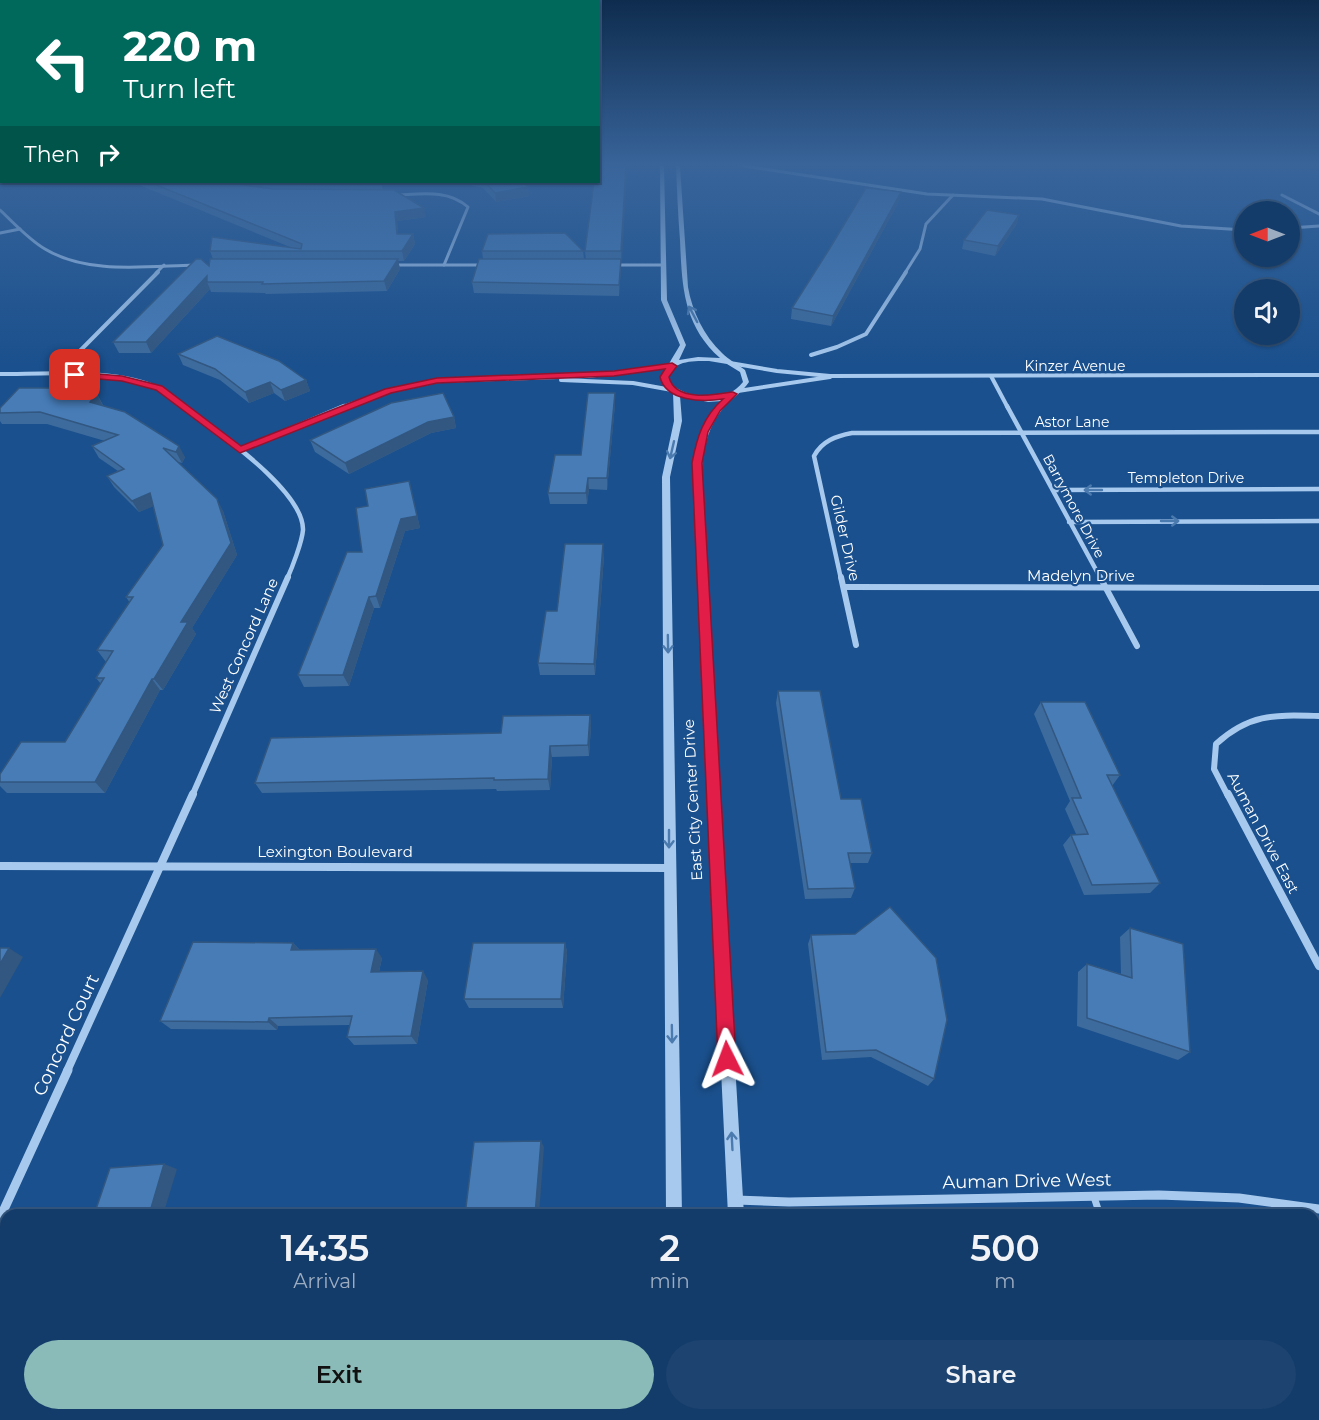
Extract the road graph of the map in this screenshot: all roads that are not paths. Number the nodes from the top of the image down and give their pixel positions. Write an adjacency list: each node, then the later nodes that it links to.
1 (24, 232): 6 (street)
2 (458, 232): 12 (street)
3 (663, 232): 10 (street)
4 (682, 232): 14 (street, one-way to 4)
5 (924, 232): 13 (street)
6 (164, 265): 7 (street); 17 (street)
7 (199, 265)
8 (490, 265): 12 (street)
9 (607, 265): 10 (street)
10 (663, 265): 15 (street)
11 (385, 266): 12 (street)
12 (444, 266)
13 (811, 355)
14 (729, 362): 15 (street); 19 (street, Kinzer Avenue); 23 (street)
15 (673, 366): 21 (street); 22 (street, East City Center Drive)
16 (0, 374): 17 (street, West Concord Lane)
17 (57, 374): 27 (street, West Concord Lane)
18 (1319, 375): 20 (street, Kinzer Avenue)
19 (830, 376): 20 (street, Kinzer Avenue); 23 (street, Kinzer Avenue)
20 (991, 376): 24 (street, Barrymore Drive)
21 (540, 378): 22 (street); 27 (street)
22 (674, 391): 23 (street); 40 (street, East City Center Drive, one-way to 40)
23 (736, 393): 43 (street, East City Center Drive, one-way to 23)
24 (1021, 432): 25 (street, Astor Lane); 26 (street, Astor Lane); 29 (street, Barrymore Drive)
25 (1319, 432)
26 (827, 441): 32 (street, Gilder Drive)
27 (240, 450): 38 (street, West Concord Lane)
28 (1319, 489): 29 (street, Templeton Drive, one-way to 29)
29 (1053, 490): 31 (street, Barrymore Drive)
30 (1319, 521): 31 (street, one-way to 30)
31 (1070, 522): 33 (street, Barrymore Drive)
32 (844, 587): 33 (street, Madelyn Drive); 35 (street, Gilder Drive)
33 (1105, 588): 34 (street, Madelyn Drive); 36 (street, Barrymore Drive)
34 (1319, 588)
35 (856, 645)
36 (1137, 646)
37 (1319, 716): 41 (street, Auman Drive East)
38 (160, 865): 39 (street, Lexington Boulevard); 40 (street, Lexington Boulevard); 44 (street, Concord Court)
39 (0, 866)
40 (670, 868): 45 (street, East City Center Drive, one-way to 45)
41 (1319, 966)
42 (1094, 1196): 43 (street, Auman Drive West); 46 (lane); 47 (street, Auman Drive West)
43 (735, 1207)
44 (4, 1209)
45 (674, 1209)
46 (1098, 1209)
47 (1319, 1209)

